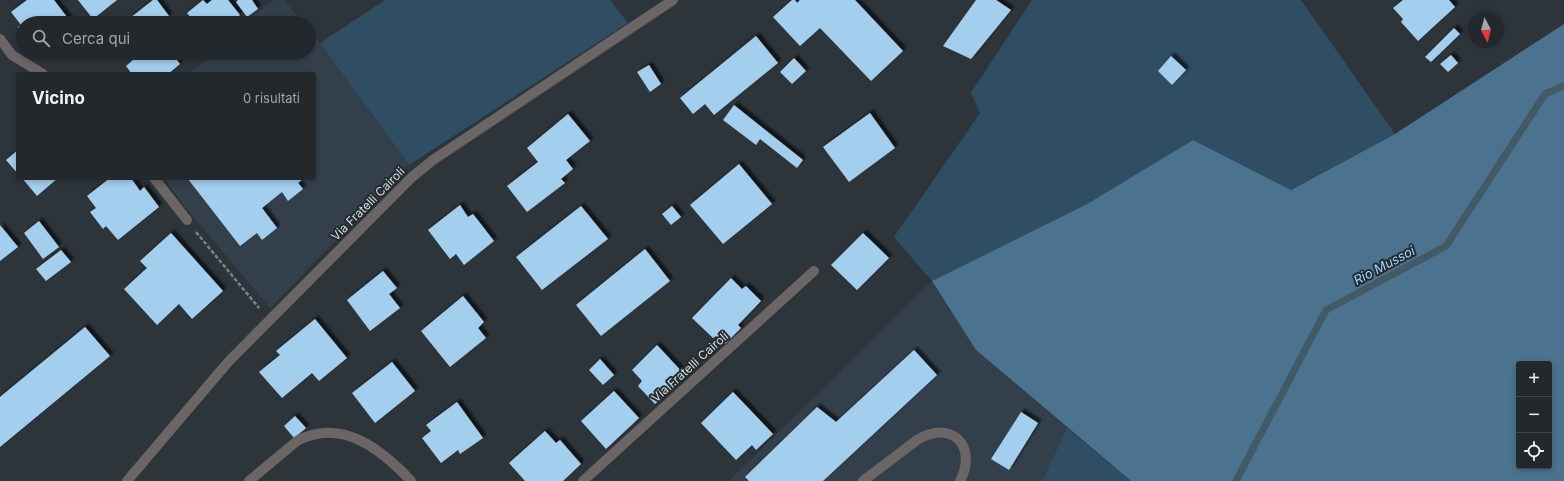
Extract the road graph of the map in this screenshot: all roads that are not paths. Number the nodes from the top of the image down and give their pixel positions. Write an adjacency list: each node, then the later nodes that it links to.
1 (674, 0): 9 (street, Via Fratelli Cairoli)
2 (0, 39): 3 (street)
3 (16, 57)
4 (20, 60): 5 (street)
5 (40, 72)
6 (156, 180): 7 (street)
7 (187, 220)
8 (814, 271): 12 (street, Via Fratelli Cairoli)
9 (127, 481)
10 (249, 481): 11 (street)
11 (411, 481)
12 (583, 481)
13 (863, 481): 14 (street)
14 (960, 481)

